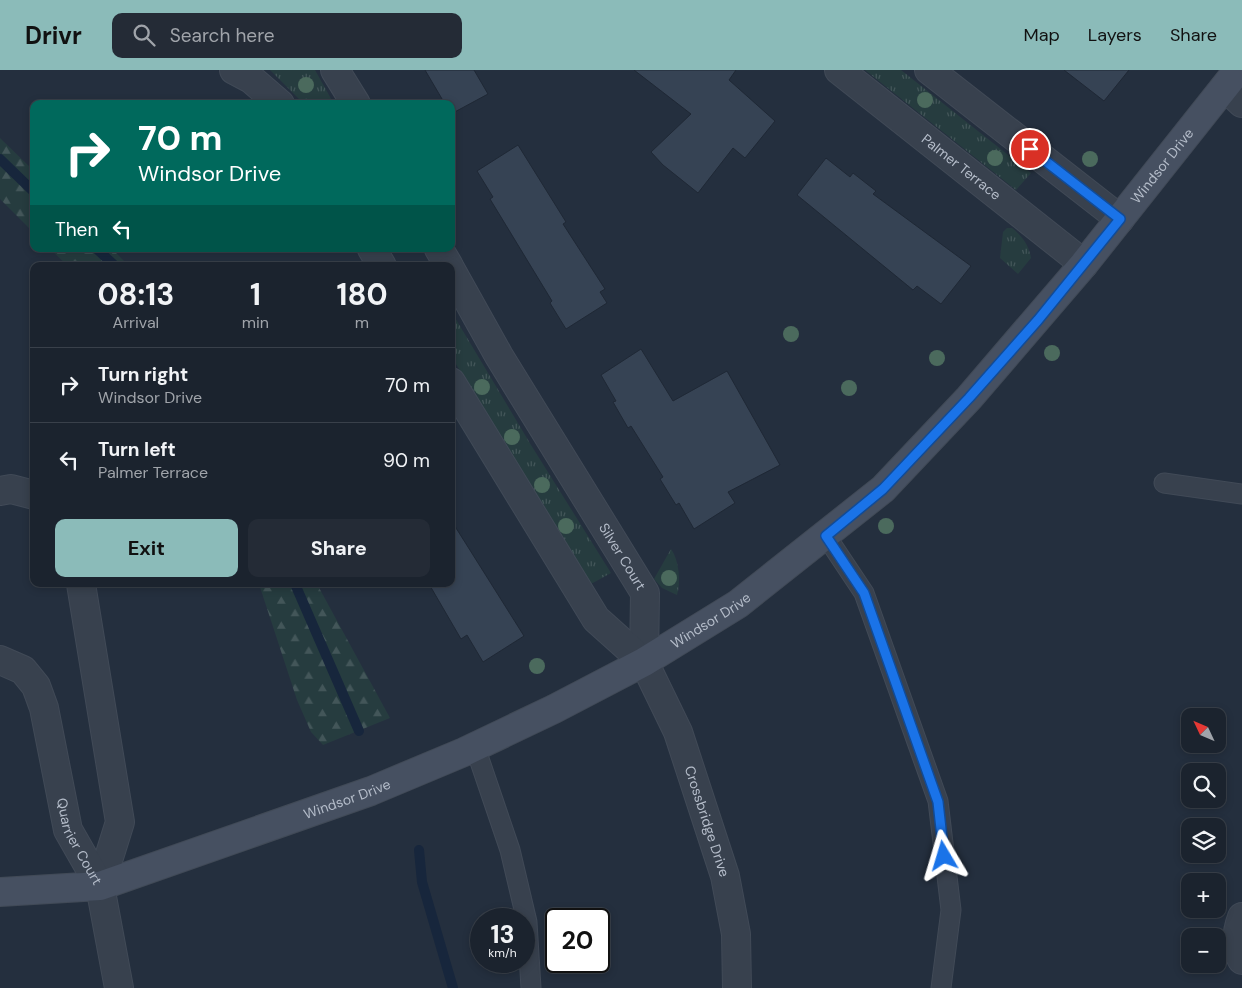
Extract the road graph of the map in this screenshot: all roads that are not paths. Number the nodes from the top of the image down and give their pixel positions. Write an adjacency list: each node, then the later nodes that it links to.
1 (234, 70): 6 (street)
2 (335, 70): 7 (street)
3 (839, 70): 9 (street, Palmer Terrace)
4 (929, 70): 8 (street)
5 (1235, 87): 8 (street, Windsor Drive)
6 (275, 100)
7 (354, 100)
8 (1120, 219): 9 (street, Windsor Drive)
9 (1084, 264): 16 (street, Windsor Drive)
10 (455, 277): 19 (street, Silver Court)
11 (455, 389): 19 (street)
12 (1164, 483): 15 (lane)
13 (0, 491): 14 (street)
14 (30, 494)
15 (1242, 494)
16 (826, 536): 19 (street, Windsor Drive); 28 (lane)
17 (81, 587): 21 (street, Quarrier Court)
18 (0, 660): 21 (street, Quarrier Court)
19 (644, 662): 20 (street, Windsor Drive); 27 (street, Crossbridge Drive)
20 (475, 747): 21 (street, Windsor Drive); 26 (lane)
21 (100, 886): 22 (street, Windsor Drive); 25 (street)
22 (0, 892)
23 (1242, 917): 24 (street)
24 (1242, 960)
25 (119, 988)
26 (531, 988)
27 (737, 988)
28 (942, 988)

